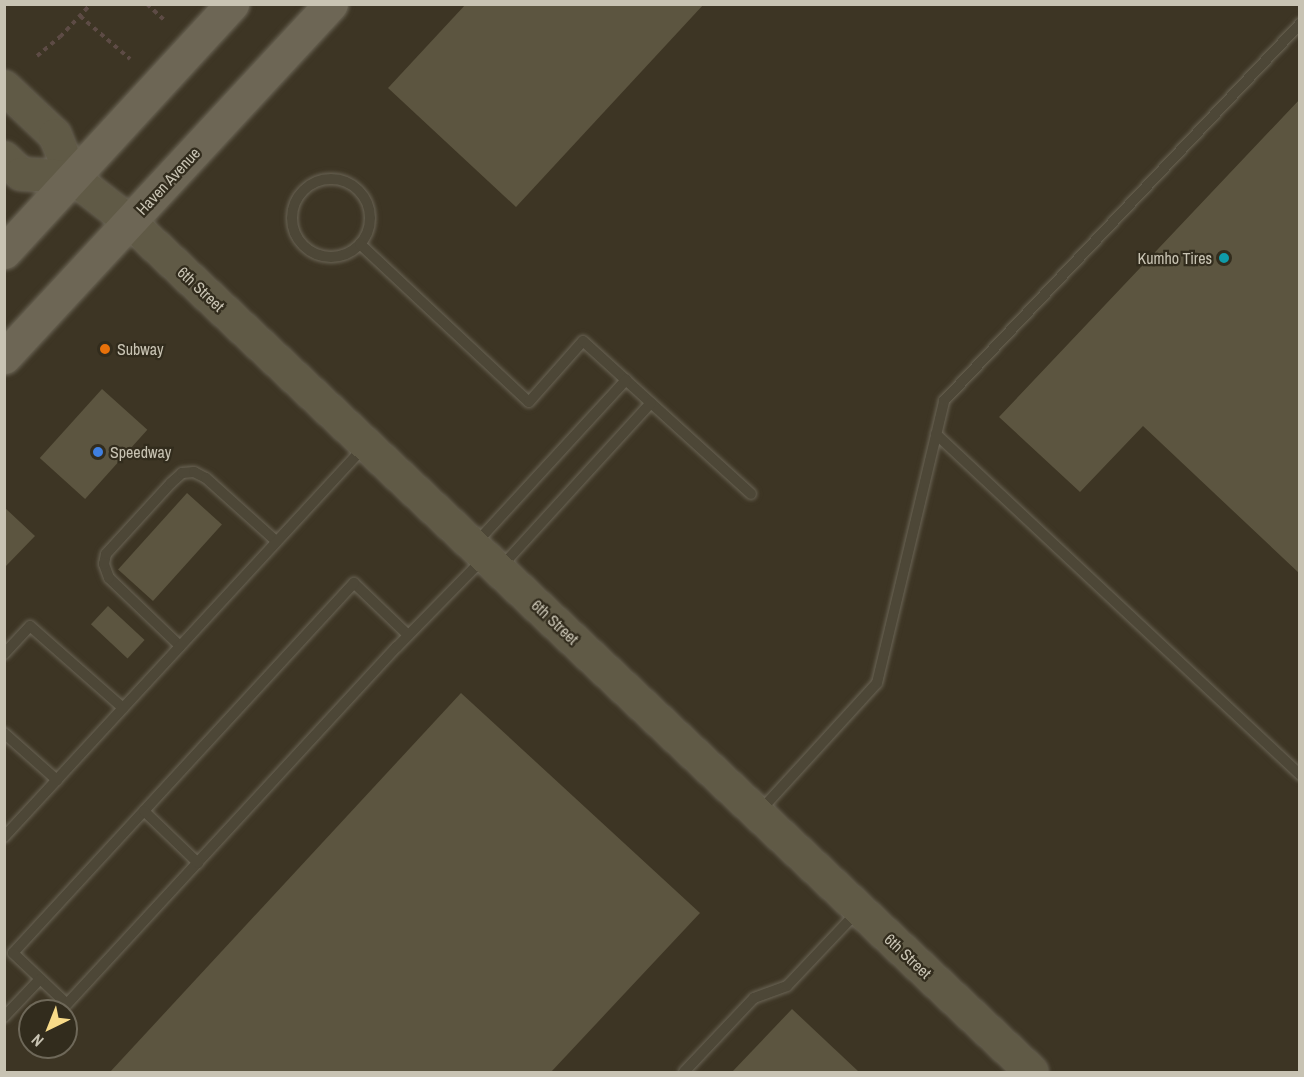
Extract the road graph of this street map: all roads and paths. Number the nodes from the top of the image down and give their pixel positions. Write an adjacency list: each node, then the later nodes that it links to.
1 (91, 4): 5 (path)
2 (147, 4): 6 (path)
3 (232, 4): 12 (main road)
4 (331, 4): 13 (main road, Haven Avenue)
5 (80, 16): 8 (path); 9 (path)
6 (165, 21)
7 (1299, 24): 19 (lane)
8 (37, 56)
9 (130, 59)
10 (4, 87): 12 (main road)
11 (4, 158): 12 (main road)
12 (72, 177): 13 (main road, 6th Street); 15 (main road)
13 (130, 222): 16 (main road, Haven Avenue); 20 (main road, 6th Street)
14 (360, 244): 14 (lane); 17 (lane)
15 (4, 252)
16 (4, 357)
17 (626, 380): 18 (lane); 23 (lane)
18 (651, 403): 21 (lane); 23 (lane)
19 (936, 434): 29 (lane); 32 (lane)
20 (366, 445): 22 (lane); 23 (main road, 6th Street)
21 (751, 495)
22 (276, 541): 25 (lane); 25 (lane)
23 (485, 557): 24 (lane); 32 (main road, 6th Street)
24 (408, 635): 31 (lane); 34 (lane)
25 (180, 646): 27 (lane)
26 (4, 654): 27 (lane)
27 (123, 708): 30 (lane)
28 (4, 733): 30 (lane)
29 (1299, 775)
30 (57, 780): 33 (lane)
31 (144, 811): 34 (lane); 36 (lane)
32 (758, 814): 35 (main road, 6th Street)
33 (4, 837)
34 (198, 863): 36 (lane)
35 (859, 909): 38 (lane); 39 (main road, 6th Street)
36 (40, 978): 37 (lane)
37 (4, 1017)
38 (684, 1072)
39 (1032, 1072)

